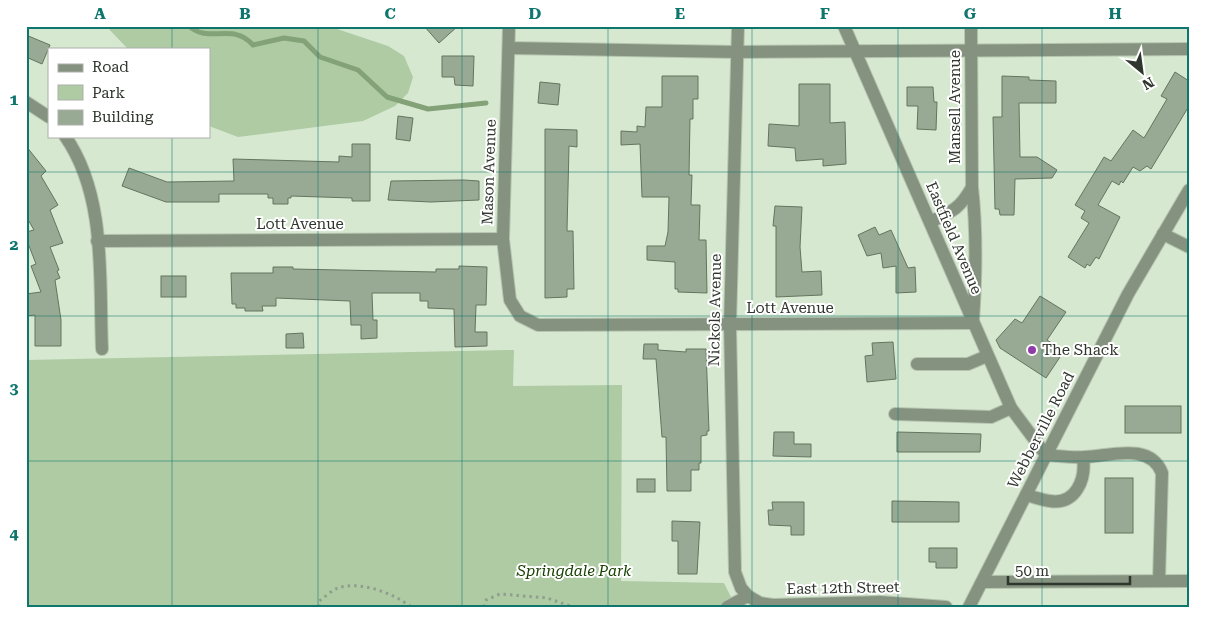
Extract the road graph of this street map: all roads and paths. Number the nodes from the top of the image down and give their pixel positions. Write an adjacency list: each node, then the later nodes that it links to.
1 (509, 26): 5 (street, Mason Avenue)
2 (738, 26): 9 (street, Nickols Avenue)
3 (844, 26): 7 (street, Eastfield Avenue)
4 (972, 26): 8 (street, Mansell Avenue)
5 (509, 48): 9 (street); 17 (street, Mason Avenue)
6 (1189, 49): 8 (street)
7 (855, 50): 8 (street); 9 (street); 15 (street, Eastfield Avenue)
8 (972, 50): 13 (street, Mansell Avenue)
9 (738, 52): 22 (street, Nickols Avenue)
10 (26, 102): 11 (street)
11 (48, 117)
12 (66, 138): 18 (street)
13 (972, 188): 15 (street); 21 (street, Mansell Avenue)
14 (1189, 190): 16 (street, Webberville Road)
15 (930, 222): 21 (street, Eastfield Avenue)
16 (1163, 234): 19 (street); 28 (street, Webberville Road)
17 (503, 239): 18 (street, Lott Avenue); 20 (street, Mason Avenue)
18 (97, 241): 23 (street)
19 (1189, 247)
20 (520, 316): 22 (street, Lott Avenue)
21 (972, 323): 22 (street, Lott Avenue); 24 (street, Eastfield Avenue)
22 (730, 325): 34 (street, Nickols Avenue)
23 (102, 349)
24 (987, 356): 25 (street); 26 (street, Eastfield Avenue)
25 (917, 364)
26 (1011, 408): 27 (street); 28 (street, Eastfield Avenue)
27 (895, 414)
28 (1046, 455): 29 (street); 30 (street, Webberville Road)
29 (1083, 458): 30 (street); 31 (street)
30 (1026, 494): 33 (street, Webberville Road)
31 (1159, 581): 32 (street); 33 (street)
32 (1189, 581)
33 (983, 582): 43 (street, Webberville Road)
34 (746, 594): 36 (street, East 12th Street); 41 (street)
35 (879, 604): 36 (street, East 12th Street); 42 (street, East 12th Street)
36 (829, 605)
37 (319, 607): 38 (path)
38 (412, 607)
39 (484, 607): 40 (path)
40 (573, 607)
41 (727, 607)
42 (946, 607)
43 (969, 607)

